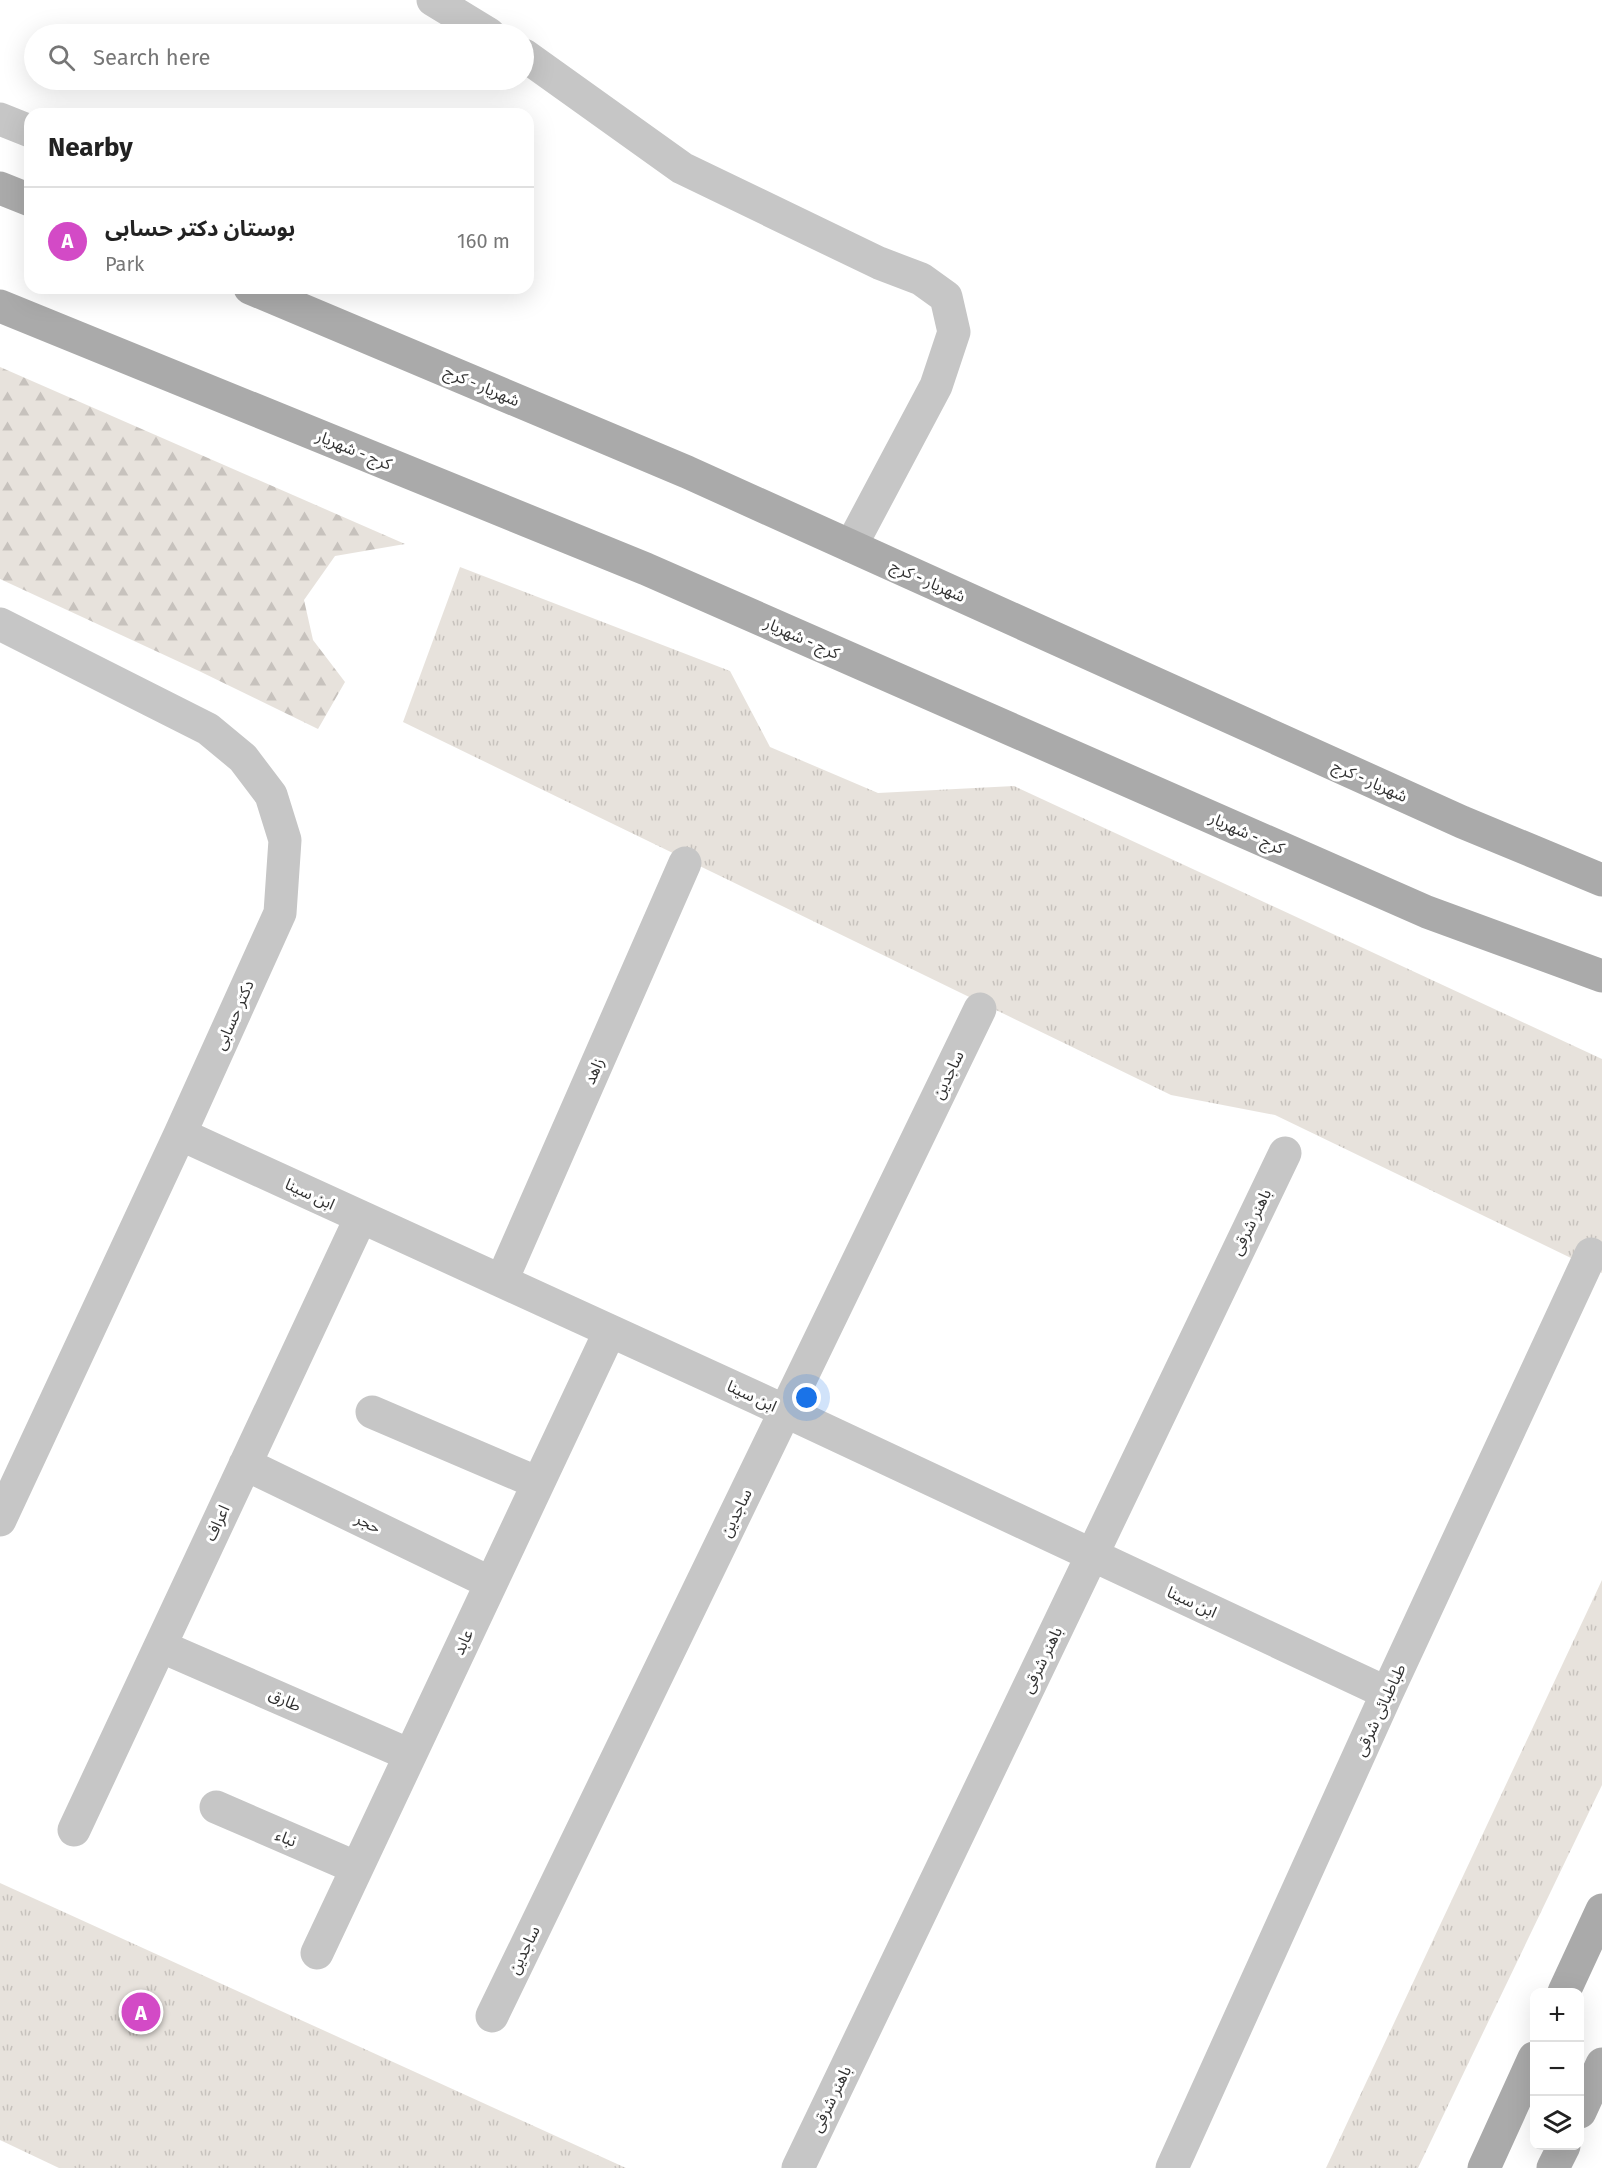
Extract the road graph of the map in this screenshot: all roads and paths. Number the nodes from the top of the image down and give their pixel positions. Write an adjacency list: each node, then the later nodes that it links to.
1 (433, 0): 2 (street)
2 (473, 24)
3 (534, 62): 10 (street)
4 (0, 119): 5 (street)
5 (24, 129)
6 (0, 188): 7 (main road)
7 (24, 198)
8 (264, 294): 10 (main road, شهریار - کرج)
9 (0, 306): 14 (main road, کرج - شهریار)
10 (851, 546): 13 (main road, شهریار - کرج)
11 (1, 627): 18 (street, دکتر حسابی)
12 (685, 863): 22 (street, زاهد)
13 (1602, 880)
14 (1519, 945): 15 (main road, کرج - شهریار); 16 (main road)
15 (1602, 976)
16 (1602, 998)
17 (980, 1009): 25 (street, ساجدین)
18 (180, 1134): 20 (street, ابن سینا); 28 (street, دکتر حسابی)
19 (1285, 1152): 29 (street, باهنر شرقی)
20 (361, 1217): 22 (street, ابن سینا); 26 (street, اعراف)
21 (1591, 1254): 32 (street, طباطبائی شرقی)
22 (502, 1280): 23 (street, ابن سینا)
23 (610, 1331): 25 (street, ابن سینا); 27 (street, عابد)
24 (372, 1412): 27 (street)
25 (785, 1412): 29 (street, ابن سینا); 40 (street, ساجدین)
26 (245, 1464): 30 (street, حجر); 31 (street, اعراف)
27 (538, 1483): 30 (street, عابد)
28 (0, 1520)
29 (1092, 1555): 32 (street, ابن سینا); 45 (street, باهنر شرقی)
30 (491, 1583): 33 (street, عابد)
31 (160, 1646): 33 (street, طارق); 35 (street, اعراف)
32 (1388, 1693): 46 (street, طباطبائی شرقی)
33 (410, 1755): 36 (street, عابد)
34 (216, 1807): 36 (street, نباء)
35 (74, 1830)
36 (357, 1868): 38 (street, عابد)
37 (1602, 1910): 39 (main road)
38 (317, 1953)
39 (1566, 1988)
40 (492, 2016)
41 (1602, 2064): 43 (main road)
42 (1530, 2067): 47 (main road)
43 (1584, 2103)
44 (1562, 2150): 48 (main road)
45 (798, 2168)
46 (1172, 2168)
47 (1484, 2168)
48 (1553, 2168)

